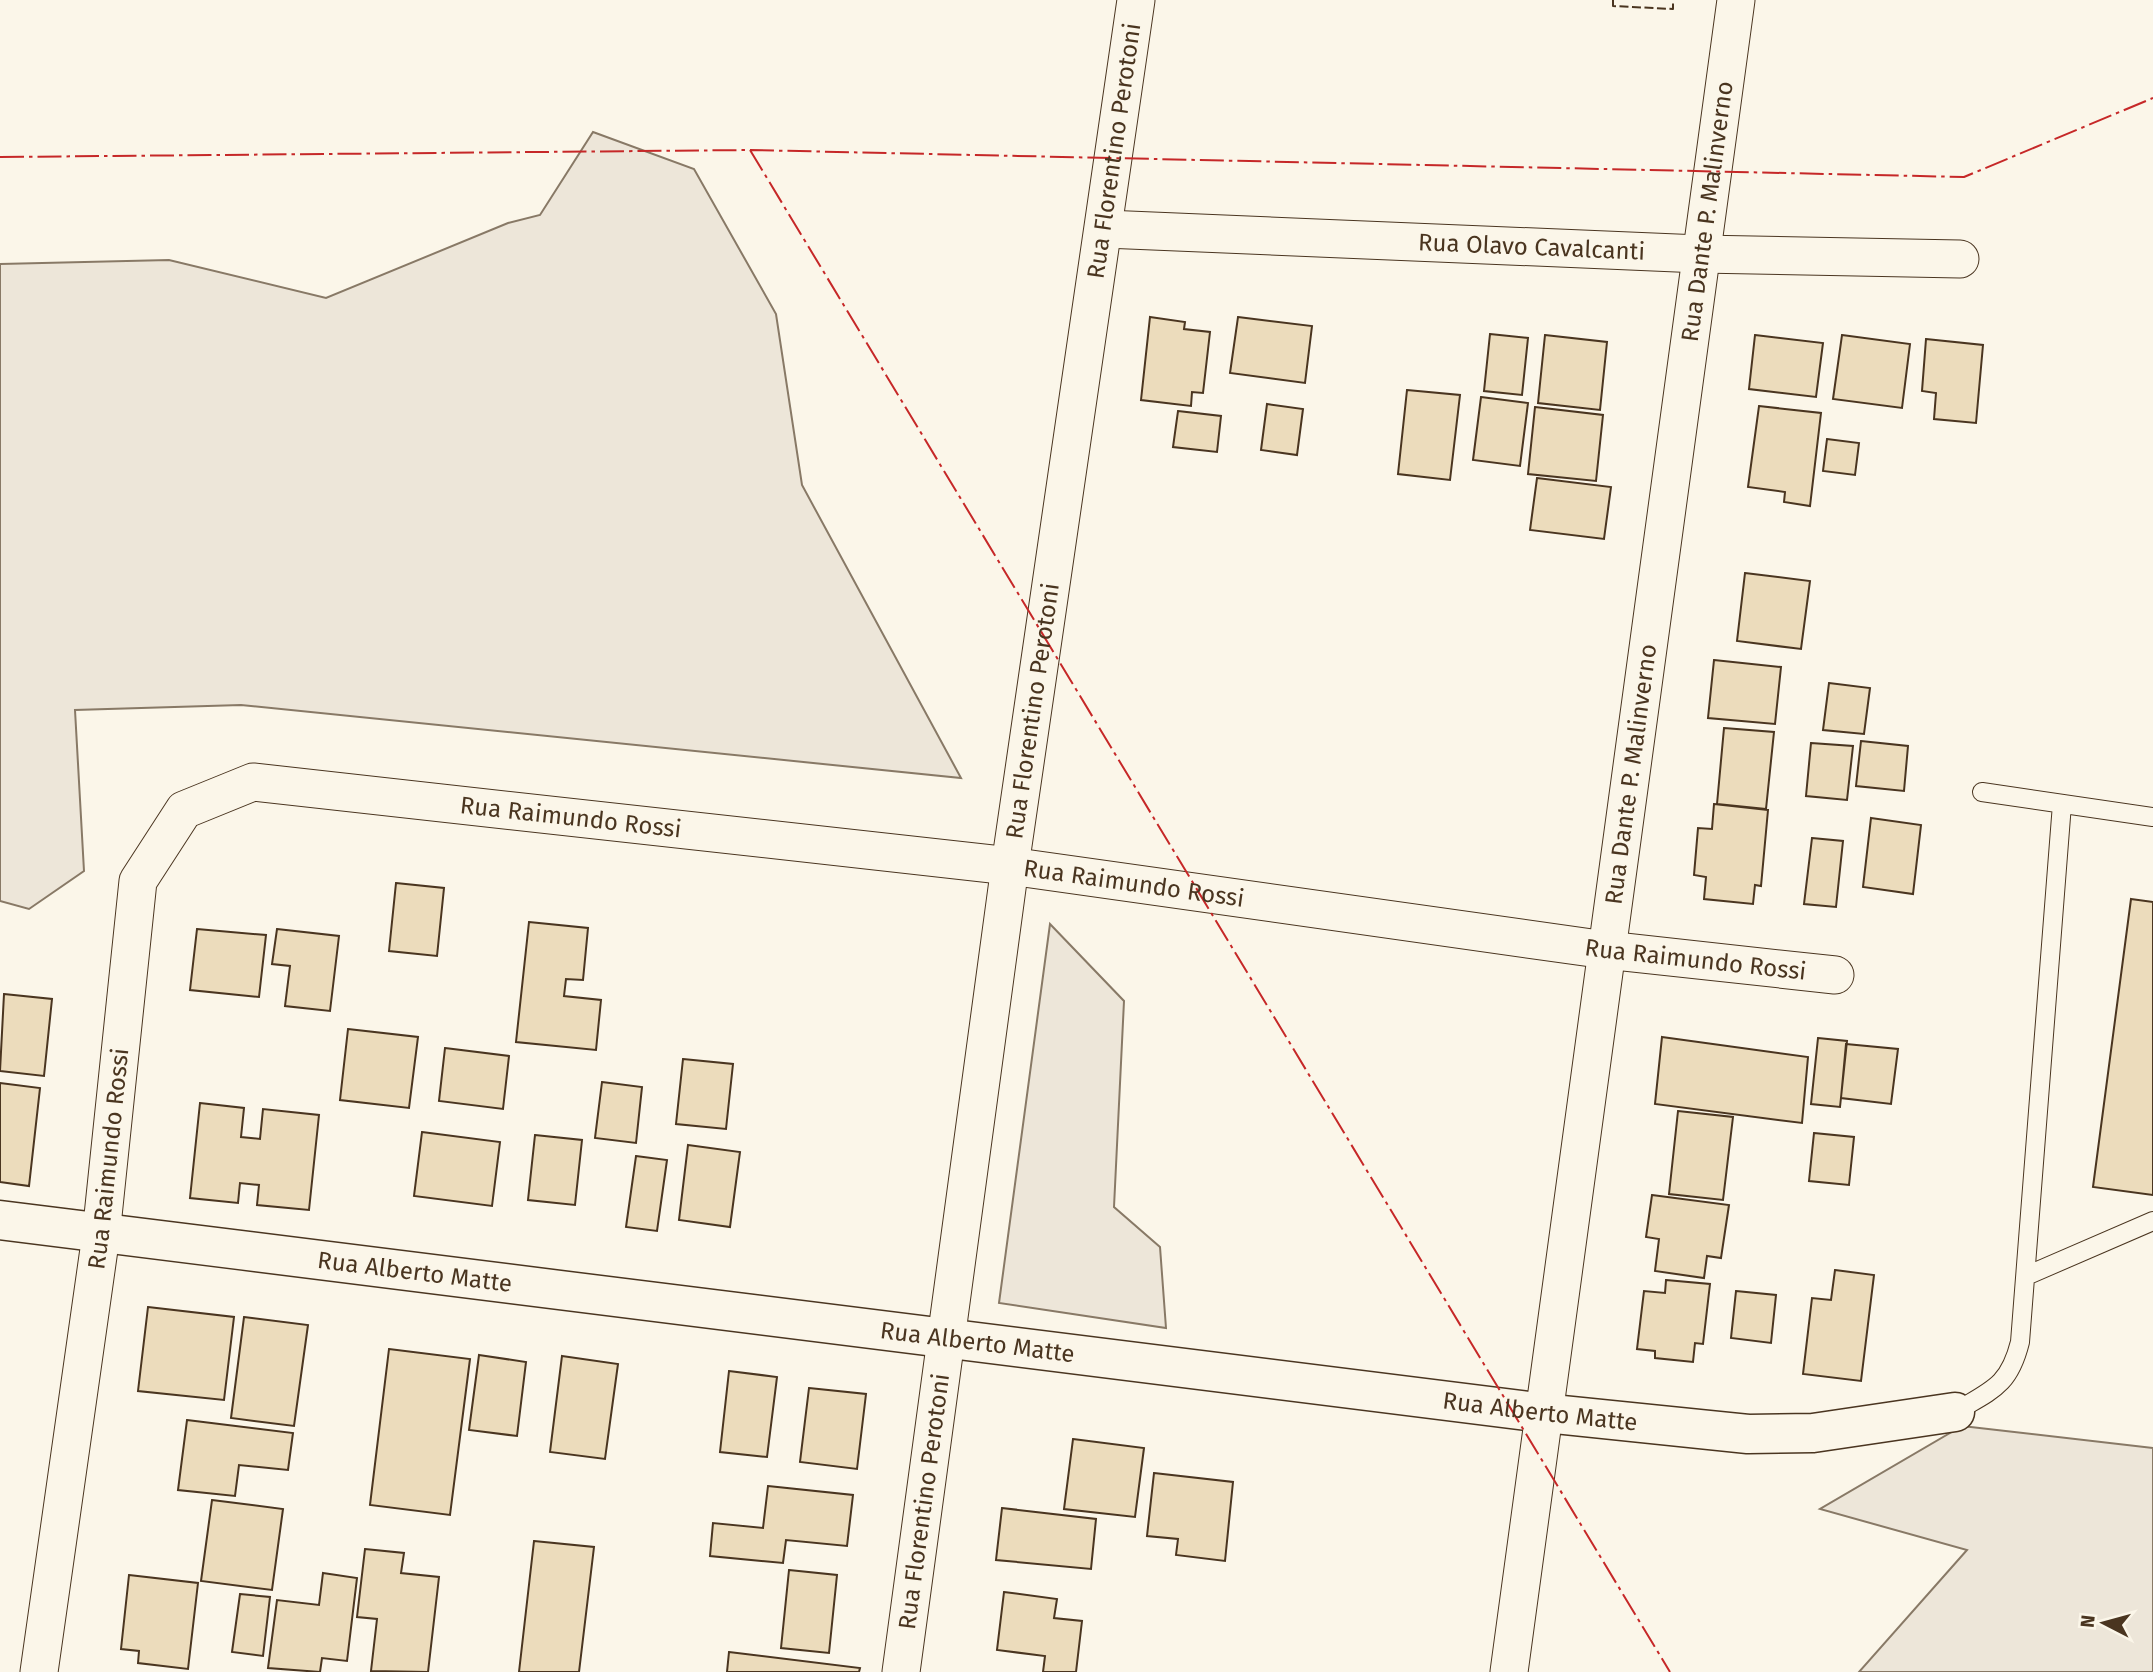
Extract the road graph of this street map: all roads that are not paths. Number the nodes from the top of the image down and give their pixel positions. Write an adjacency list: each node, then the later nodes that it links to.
1 (1136, 0): 3 (street, Rua Florentino Perotoni)
2 (1737, 0): 4 (street, Rua Dante P. Malinverno)
3 (1105, 229): 4 (street, Rua Olavo Cavalcanti); 9 (street, Rua Florentino Perotoni)
4 (1700, 254): 5 (street, Rua Olavo Cavalcanti); 10 (street, Rua Dante P. Malinverno)
5 (1961, 259)
6 (1982, 792): 7 (lane)
7 (2062, 804): 8 (lane); 15 (lane)
8 (2153, 817)
9 (1010, 866): 10 (street, Rua Raimundo Rossi); 14 (street, Rua Raimundo Rossi); 16 (street, Rua Florentino Perotoni)
10 (1606, 950): 11 (street, Rua Raimundo Rossi); 18 (street, Rua Dante P. Malinverno)
11 (1835, 975)
12 (0, 1220): 14 (street, Rua Alberto Matte)
13 (2153, 1221): 15 (lane)
14 (101, 1235): 16 (street, Rua Alberto Matte); 19 (street, Rua Raimundo Rossi)
15 (2026, 1276): 17 (lane)
16 (946, 1339): 18 (street, Rua Alberto Matte); 20 (street, Rua Florentino Perotoni)
17 (1955, 1412): 18 (street, Rua Alberto Matte)
18 (1544, 1413): 21 (street, Rua Dante P. Malinverno)
19 (39, 1672)
20 (901, 1672)
21 (1509, 1672)

